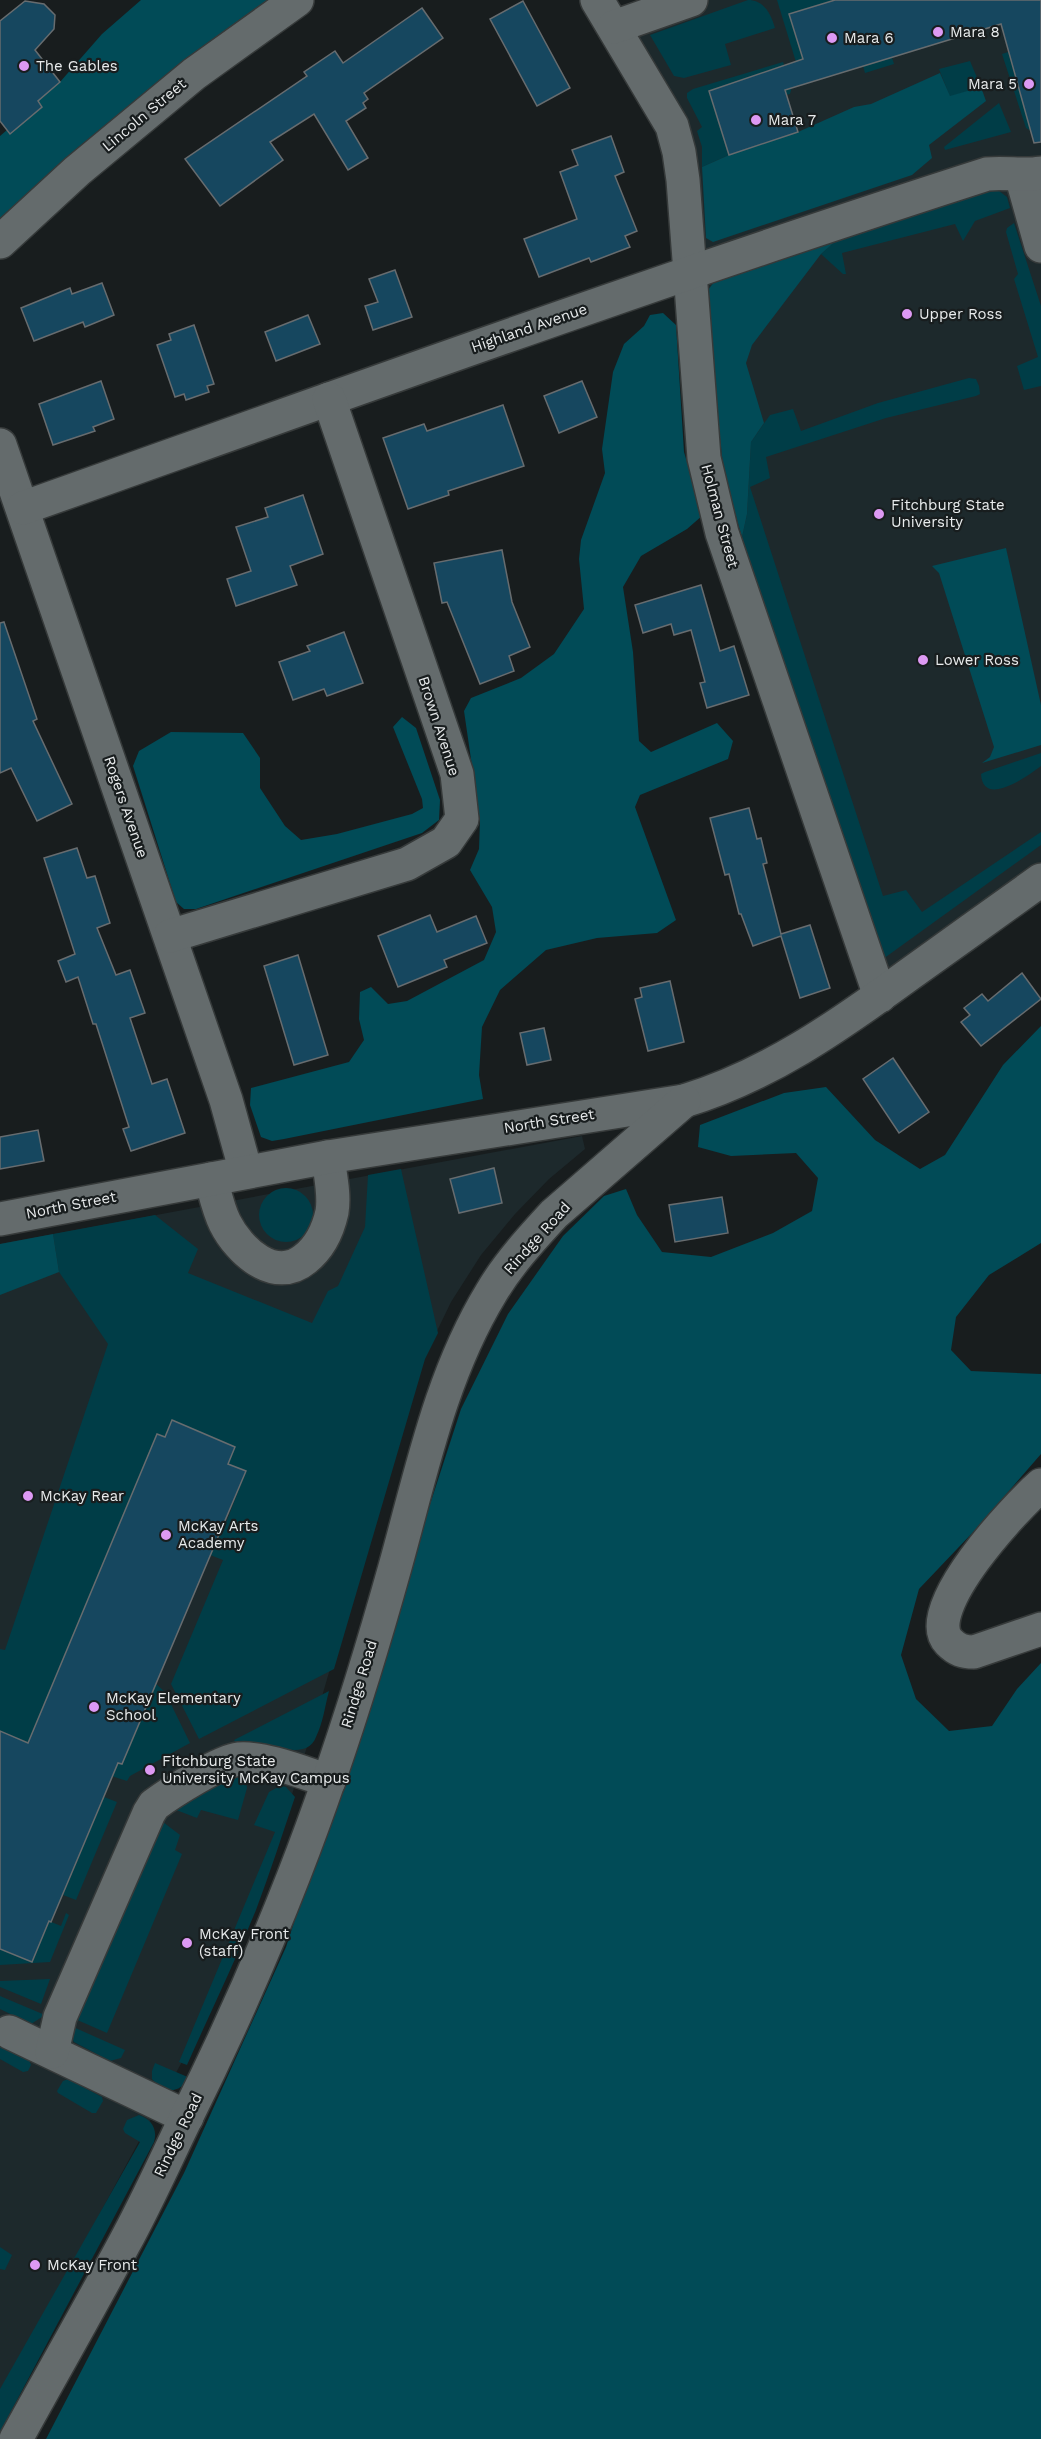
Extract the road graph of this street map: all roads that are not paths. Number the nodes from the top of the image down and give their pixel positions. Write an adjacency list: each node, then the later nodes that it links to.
1 (297, 0): 5 (street, Lincoln Street)
2 (691, 0): 3 (street)
3 (606, 14): 7 (street, Holman Street)
4 (1031, 174): 6 (street); 7 (street, Highland Avenue)
5 (0, 242)
6 (1041, 246)
7 (691, 271): 8 (street, Highland Avenue); 13 (street, Holman Street)
8 (329, 399): 10 (street, Highland Avenue); 12 (street, Brown Avenue)
9 (0, 445): 10 (street, Rogers Avenue)
10 (23, 508): 12 (street, Rogers Avenue)
11 (1041, 880): 13 (street, North Street)
12 (170, 936): 16 (street, Rogers Avenue)
13 (880, 996): 14 (street, North Street)
14 (684, 1101): 15 (street, North Street); 21 (street, Rindge Road)
15 (328, 1157): 16 (street, North Street); 17 (street)
16 (246, 1172): 17 (street, North Street)
17 (211, 1179): 18 (street, North Street)
18 (0, 1219)
19 (1041, 1485): 20 (street)
20 (1041, 1629)
21 (329, 1781): 23 (street); 24 (street, Rindge Road)
22 (9, 2032): 23 (street)
23 (52, 2052): 24 (street)
24 (186, 2117): 25 (street, Rindge Road)
25 (16, 2439)

